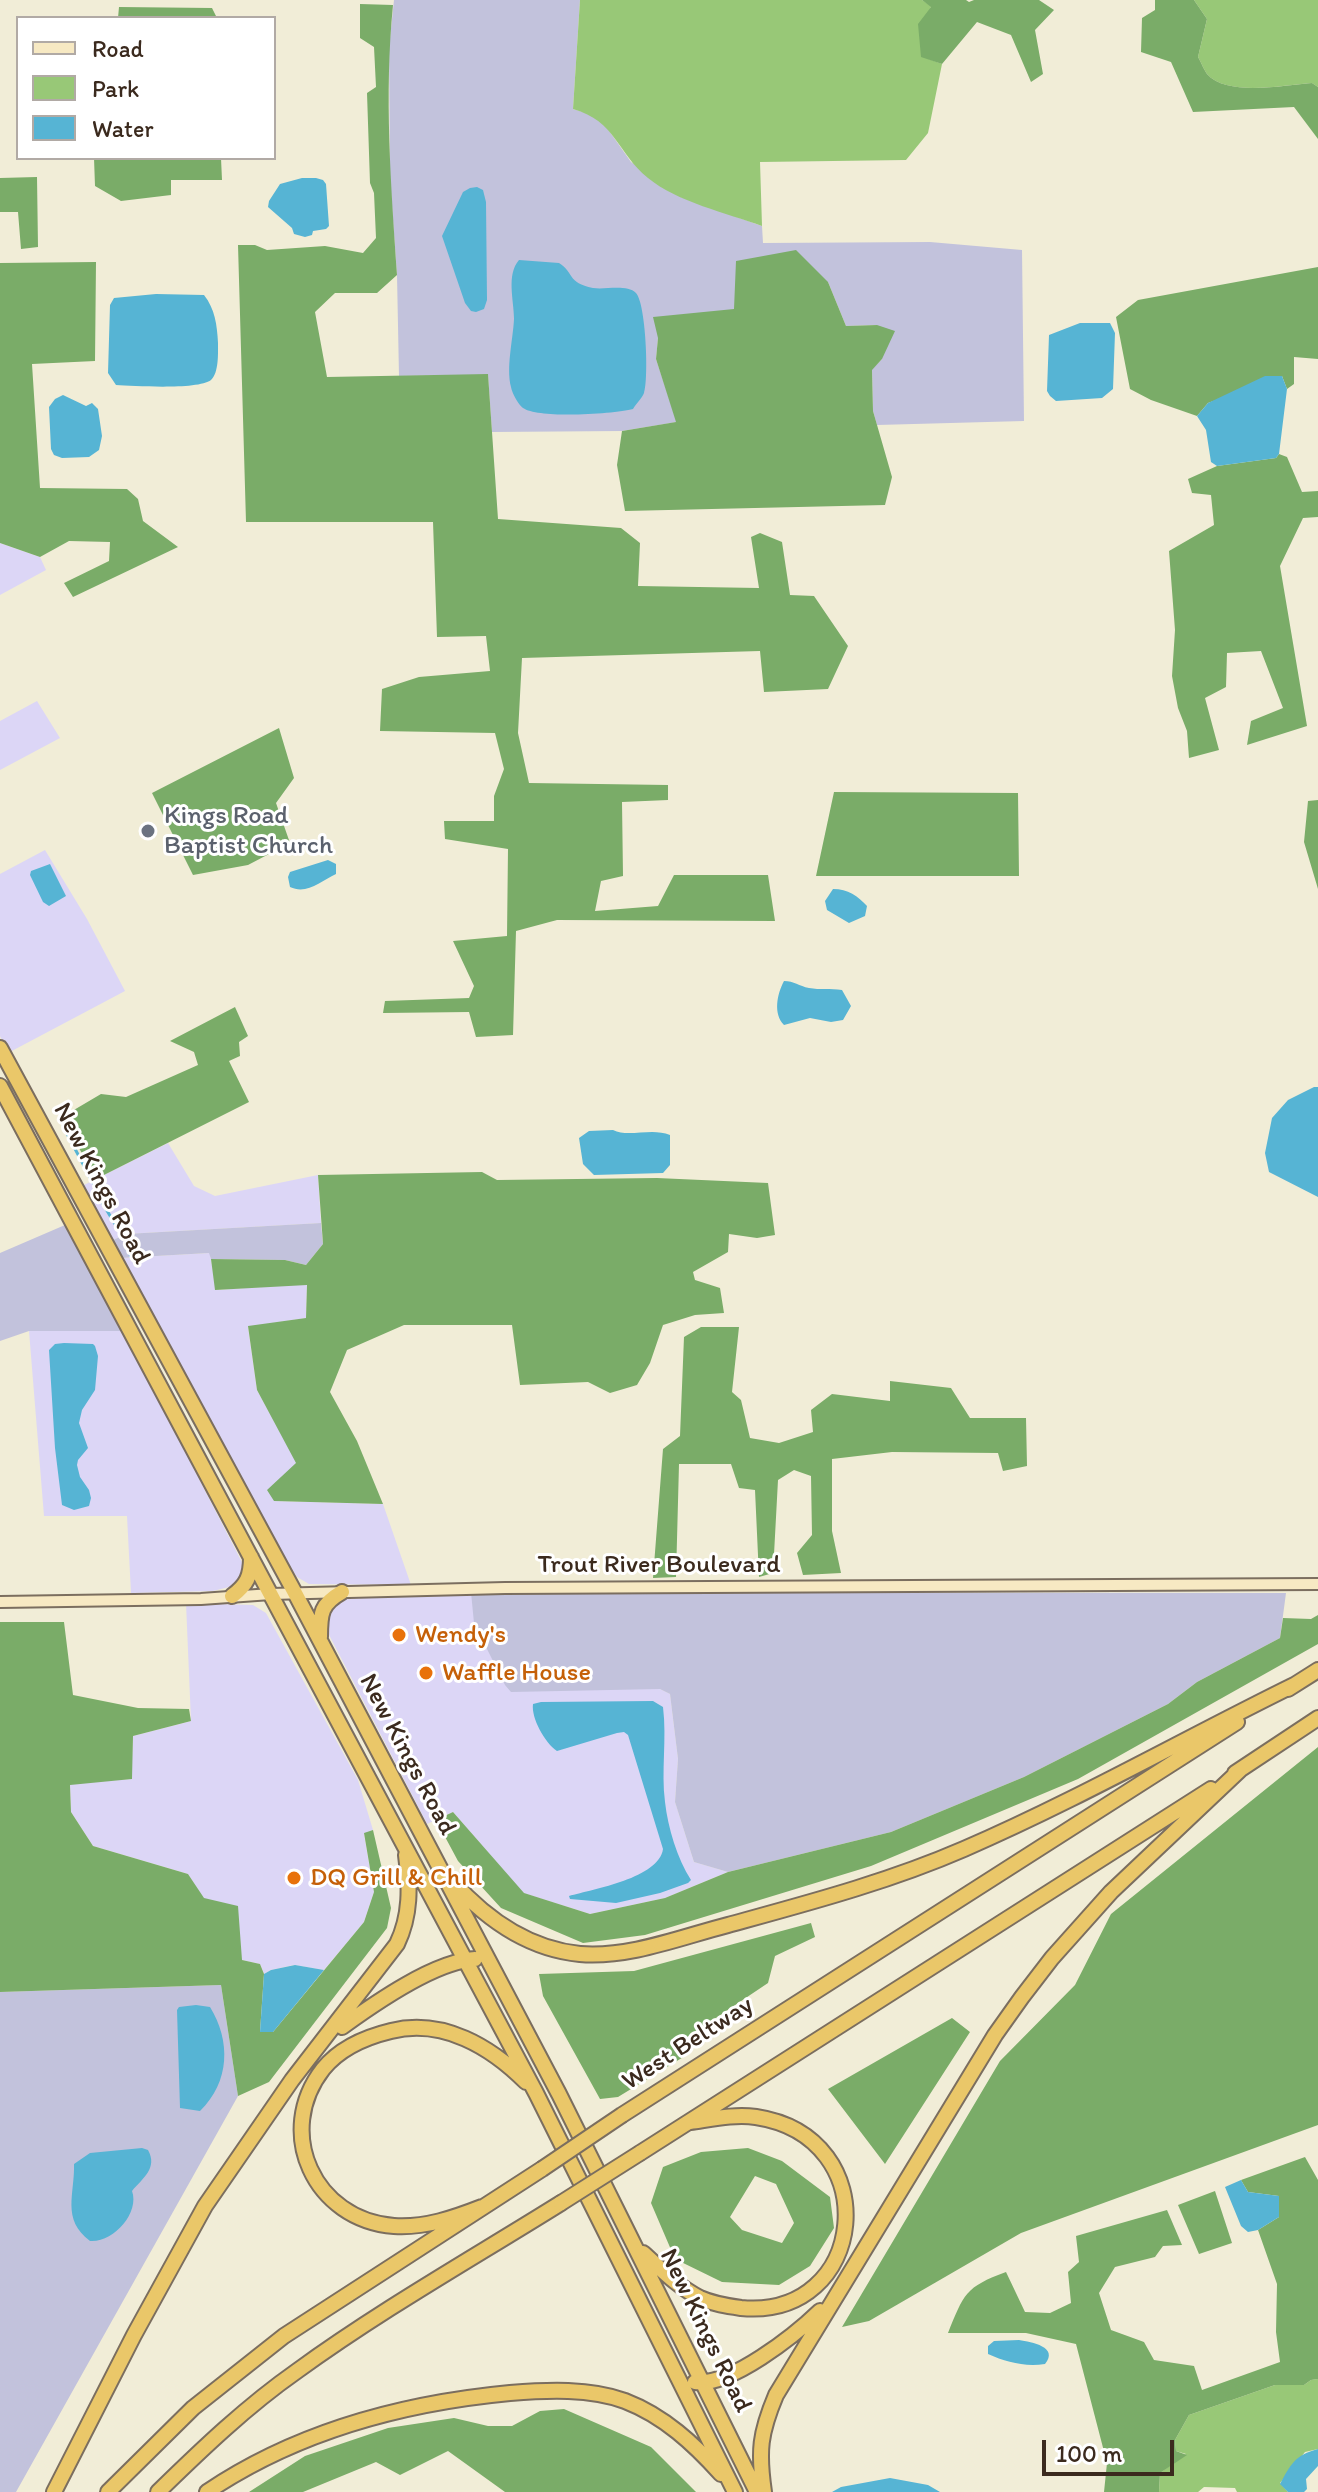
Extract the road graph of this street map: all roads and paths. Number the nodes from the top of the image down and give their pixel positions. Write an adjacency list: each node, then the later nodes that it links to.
1 (0, 1048): 4 (highway, New Kings Road)
2 (0, 1086): 3 (highway, New Kings Road)
3 (98, 1270): 4 (highway); 5 (highway, New Kings Road)
4 (165, 1354): 6 (highway, New Kings Road)
5 (148, 1364): 6 (highway); 7 (highway, New Kings Road)
6 (229, 1472): 10 (highway, New Kings Road)
7 (251, 1557): 11 (highway, New Kings Road); 12 (highway)
8 (1318, 1584): 9 (street, Trout River Boulevard)
9 (342, 1592): 10 (street, Trout River Boulevard); 14 (highway)
10 (295, 1593): 11 (street, Trout River Boulevard); 14 (highway, New Kings Road)
11 (271, 1594): 12 (street, Trout River Boulevard); 19 (highway, New Kings Road)
12 (232, 1596): 13 (street, Trout River Boulevard)
13 (0, 1602)
14 (320, 1641): 20 (highway, New Kings Road)
15 (1318, 1670): 16 (highway, West Beltway)
16 (1294, 1685): 20 (highway); 26 (highway, West Beltway, bridge)
17 (1318, 1718): 18 (highway)
18 (1240, 1770): 25 (highway); 28 (highway)
19 (404, 1843): 22 (highway, New Kings Road); 23 (highway)
20 (437, 1864): 21 (highway, New Kings Road)
21 (487, 1959): 22 (highway); 27 (highway, New Kings Road)
22 (467, 1960): 23 (highway); 24 (highway, New Kings Road)
23 (327, 2037): 32 (highway)
24 (536, 2093): 26 (highway); 29 (highway, New Kings Road)
25 (686, 2123): 27 (highway); 34 (highway, bridge)
26 (482, 2207): 33 (highway, West Beltway)
27 (636, 2246): 30 (highway, New Kings Road)
28 (833, 2299): 30 (highway); 37 (highway)
29 (677, 2372): 30 (highway); 31 (highway, New Kings Road)
30 (703, 2383): 36 (highway, New Kings Road)
31 (735, 2491): 35 (highway)
32 (54, 2492)
33 (108, 2492)
34 (158, 2492)
35 (207, 2492)
36 (757, 2492)
37 (764, 2492)

